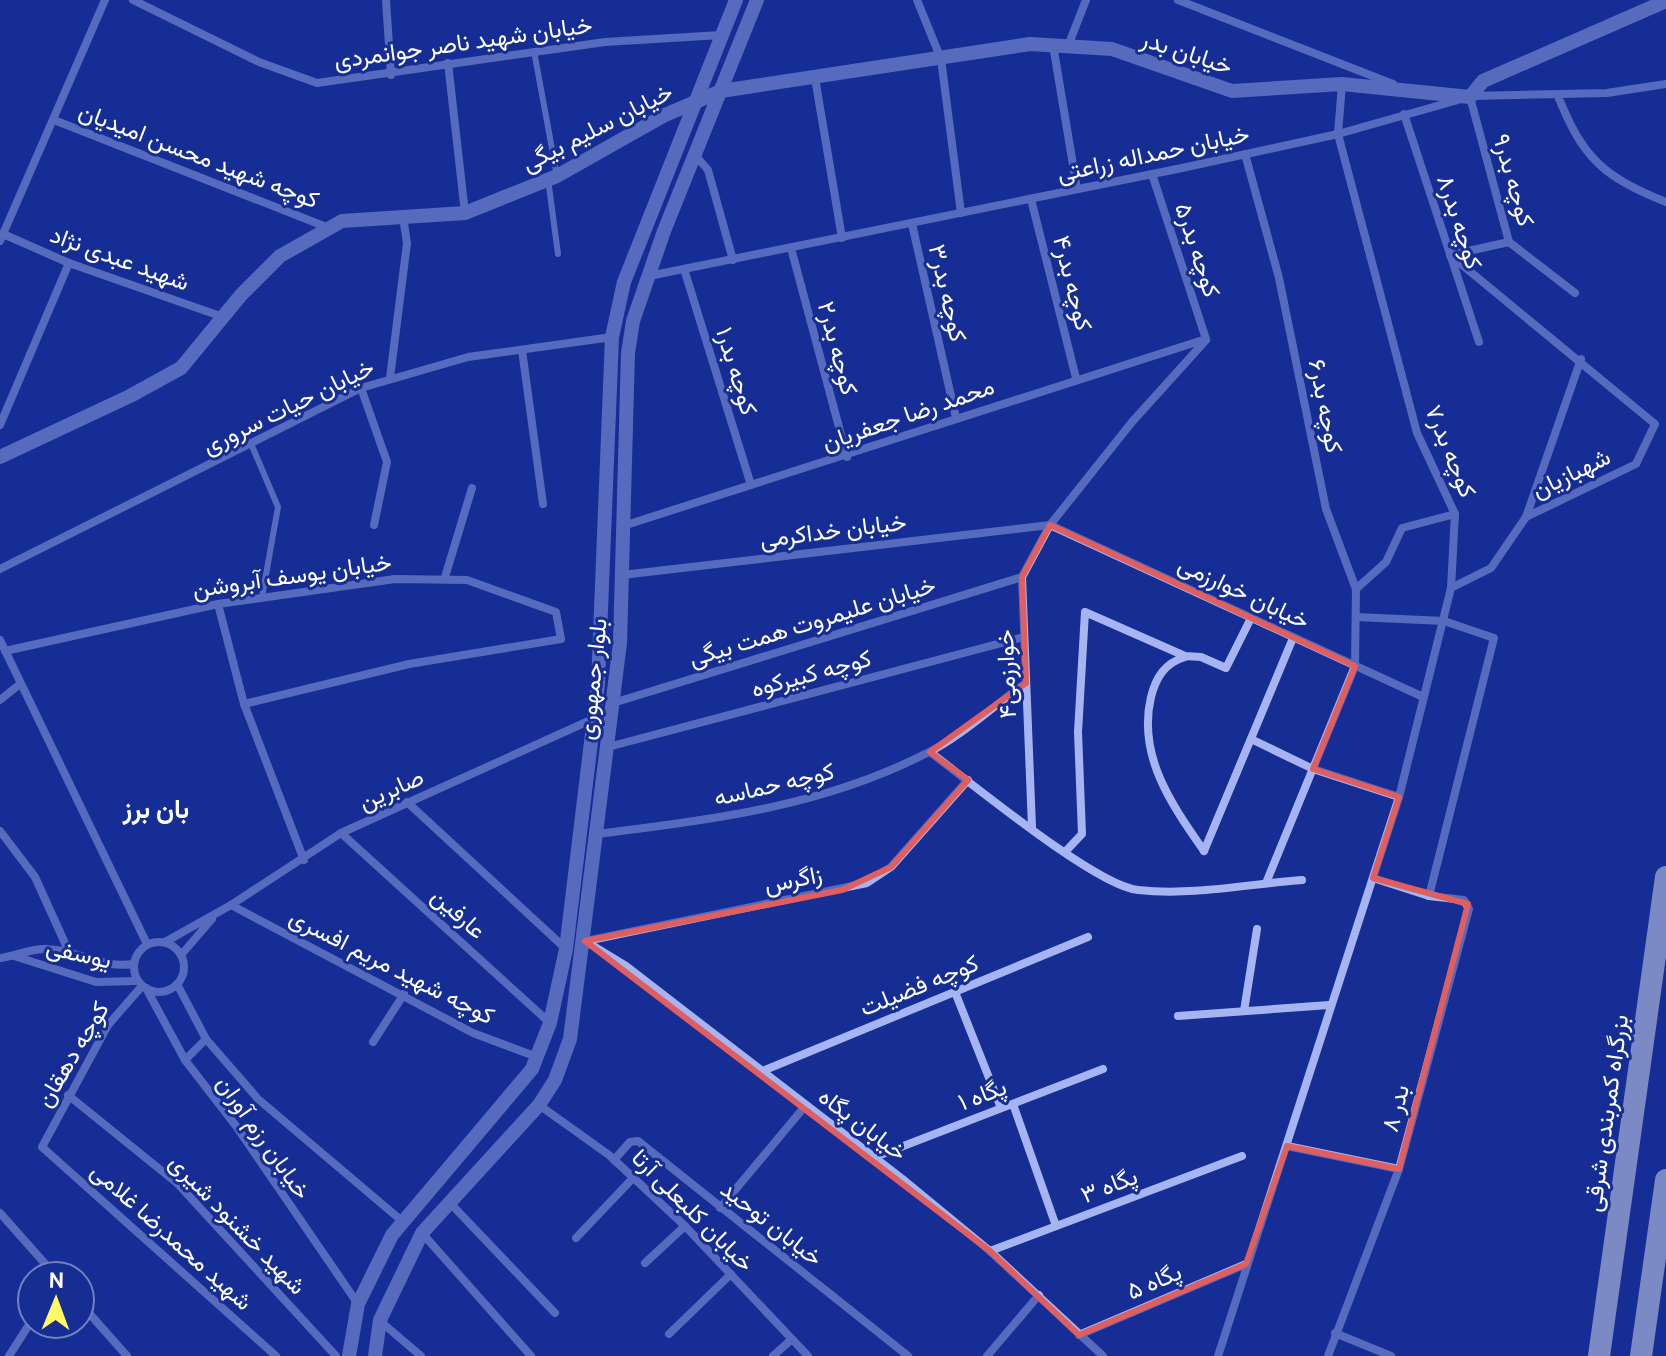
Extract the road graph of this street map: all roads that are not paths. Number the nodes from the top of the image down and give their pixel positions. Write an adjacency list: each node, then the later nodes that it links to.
1 (105, 0): 25 (street)
2 (133, 0): 15 (street, خیابان شهید ناصر جوانمردی)
3 (386, 0): 15 (street)
4 (736, 0): 10 (street, بلوار جمهوری)
5 (757, 0): 20 (street, بلوار جمهوری)
6 (917, 0): 13 (street)
7 (1086, 0): 11 (street)
8 (1178, 0): 19 (street)
9 (1666, 1): 22 (street)
10 (721, 35): 12 (street, خیابان شهید ناصر جوانمردی); 23 (street, بلوار جمهوری)
11 (1060, 46): 13 (street, خیابان بدر); 17 (street, خیابان بدر); 31 (street)
12 (534, 51): 14 (street, خیابان شهید ناصر جوانمردی); 30 (lane)
13 (941, 59): 16 (street, خیابان بدر); 35 (street)
14 (448, 63): 15 (street, خیابان شهید ناصر جوانمردی); 34 (street)
15 (391, 75)
16 (815, 78): 20 (street, خیابان بدر); 40 (street)
17 (1342, 84): 19 (street, خیابان بدر); 26 (street, کوچه بدر۷)
18 (1666, 84): 21 (street, خیابان حمداله زراعتی)
19 (1402, 88): 22 (street, خیابان بدر)
20 (721, 91): 23 (street, خیابان سلیم بیگی); 28 (street, بلوار جمهوری)
21 (1558, 96): 22 (street, خیابان حمداله زراعتی); 33 (street)
22 (1470, 97): 24 (street, خیابان حمداله زراعتی); 41 (street, کوچه بدر۹)
23 (696, 102): 30 (street, خیابان سلیم بیگی); 51 (street, بلوار جمهوری)
24 (1404, 114): 26 (street, خیابان حمداله زراعتی); 44 (street, کوچه بدر۸)
25 (54, 120): 38 (street, کوچه شهید محسن امیدیان); 39 (street)
26 (1338, 134): 27 (street, خیابان حمداله زراعتی); 67 (street, کوچه بدر۷)
27 (1245, 154): 29 (street, خیابان حمداله زراعتی); 78 (street, کوچه بدر۶)
28 (696, 156): 45 (street); 48 (street, بلوار جمهوری)
29 (1152, 174): 31 (street, خیابان حمداله زراعتی); 52 (street, کوچه بدر۵)
30 (553, 178): 34 (street, خیابان سلیم بیگی); 43 (lane)
31 (1077, 189): 32 (street, خیابان حمداله زراعتی)
32 (1031, 199): 35 (street, خیابان حمداله زراعتی); 57 (street, کوچه بدر۴)
33 (1666, 202)
34 (465, 213): 36 (street, خیابان سلیم بیگی)
35 (961, 213): 37 (street, خیابان حمداله زراعتی)
36 (403, 217): 38 (street, خیابان سلیم بیگی); 56 (street)
37 (912, 224): 40 (street, خیابان حمداله زراعتی); 59 (street, کوچه بدر۳)
38 (330, 228): 50 (street, خیابان سلیم بیگی)
39 (2, 237): 46 (street, شهید عبدی نژاد)
40 (842, 238): 42 (street, خیابان حمداله زراعتی)
41 (1509, 242): 44 (street); 49 (street, کوچه بدر۹)
42 (791, 248): 45 (street, خیابان حمداله زراعتی); 63 (street, کوچه بدر۲)
43 (558, 254)
44 (1450, 255): 53 (street, کوچه بدر۸); 55 (street)
45 (733, 260): 47 (street, خیابان حمداله زراعتی)
46 (69, 263): 50 (street, شهید عبدی نژاد); 60 (street)
47 (684, 269): 48 (street, خیابان حمداله زراعتی); 64 (street, کوچه بدر۱)
48 (649, 276): 71 (street, بلوار جمهوری)
49 (1575, 293)
50 (223, 317): 62 (street, خیابان سلیم بیگی)
51 (612, 337): 54 (street, خیابان حیات سروری); 73 (street, بلوار جمهوری)
52 (1206, 339): 57 (street, محمد رضا جعفریان); 70 (street)
53 (1479, 342)
54 (522, 350): 56 (street, خیابان حیات سروری); 66 (street)
55 (1581, 359): 68 (street); 68 (street, شهبازیان)
56 (390, 378): 58 (street, خیابان حیات سروری)
57 (1076, 378): 59 (street, محمد رضا جعفریان)
58 (361, 388): 61 (street, خیابان حیات سروری); 69 (street)
59 (956, 418): 63 (street, محمد رضا جعفریان)
60 (0, 425)
61 (252, 446): 72 (street, خیابان حیات سروری); 79 (lane)
62 (0, 457)
63 (847, 457): 64 (street, محمد رضا جعفریان)
64 (751, 485): 71 (street, محمد رضا جعفریان)
65 (472, 488): 75 (street)
66 (543, 504)
67 (1455, 514): 77 (street, کوچه بدر۷); 78 (street)
68 (1526, 517): 77 (street)
69 (374, 525)
70 (1050, 525): 74 (street, خیابان خداکرمی); 76 (street); 82 (street, خیابان خوارزمی)
71 (622, 527): 74 (street, بلوار جمهوری)
72 (0, 569)
73 (605, 575): 74 (street); 96 (street, بلوار جمهوری)
74 (622, 575): 94 (street, بلوار جمهوری)
75 (445, 577): 79 (street, خیابان یوسف آبروشن); 95 (street, خیابان یوسف آبروشن)
76 (1022, 577): 84 (street, خوارزمی۴); 94 (street, خیابان علیمروت همت بیگی)
77 (1451, 588): 83 (street, کوچه بدر۷)
78 (1356, 589): 81 (street, کوچه بدر۶)
79 (262, 597): 80 (street, خیابان یوسف آبروشن)
80 (218, 604): 87 (street, خیابان یوسف آبروشن); 95 (street)
81 (1356, 617): 83 (street); 89 (street, کوچه بدر۶)
82 (1251, 618): 85 (street, خیابان خوارزمی); 88 (street)
83 (1444, 621): 92 (street, کوچه بدر۷); 114 (street)
84 (1024, 637): 90 (street, خوارزمی۴); 98 (street, کوچه کبیرکوه)
85 (1293, 638): 89 (street, خیابان خوارزمی); 97 (street)
86 (0, 640): 87 (street)
87 (5, 651): 91 (street)
88 (1185, 656): 97 (street); 108 (street)
89 (1355, 666): 92 (street, خیابان خوارزمی); 100 (street)
90 (1026, 683): 99 (street, کوچه حماسه); 104 (street, خوارزمی۴)
91 (20, 684): 93 (street); 121 (street)
92 (1421, 696): 102 (street, کوچه بدر۷)
93 (0, 700)
94 (613, 703): 98 (street, بلوار جمهوری)
95 (244, 704): 109 (street)
96 (594, 718): 103 (street, صابرین); 122 (street, بلوار جمهوری)
97 (1251, 739): 100 (street)
98 (608, 747): 107 (street, بلوار جمهوری)
99 (930, 752): 101 (street); 107 (street, کوچه حماسه)
100 (1313, 769): 102 (street); 113 (street)
101 (968, 780): 104 (street); 119 (street, زاگرس)
102 (1399, 797): 111 (street, کوچه بدر۷)
103 (407, 802): 106 (street, صابرین); 122 (street)
104 (1032, 827): 108 (street)
105 (0, 831): 123 (street)
106 (341, 833): 109 (street, صابرین); 135 (street, عارفین)
107 (598, 834): 119 (street, بلوار جمهوری)
108 (1065, 852): 113 (street)
109 (304, 860): 115 (street, صابرین)
110 (1666, 877): 193 (highway, بزرگراه کمربندی شرقی)
111 (1373, 878): 114 (street); 132 (street, کوچه بدر۷)
112 (1302, 880): 113 (street)
113 (1266, 883)
114 (1429, 896): 153 (street, بدر ۸)
115 (231, 905): 116 (street, صابرین); 131 (street, کوچه شهید مریم افسری)
116 (215, 915): 120 (street, صابرین); 124 (street, صابرین)
117 (1257, 929): 133 (street)
118 (1088, 937): 130 (street, کوچه فضیلت)
119 (585, 941): 141 (street, خیابان پگاه); 142 (street, بلوار جمهوری)
120 (165, 942): 121 (street); 124 (street)
121 (147, 944): 127 (street)
122 (566, 949): 135 (street, بلوار جمهوری)
123 (69, 952): 125 (street, یوسفی); 127 (street, یوسفی)
124 (181, 955): 128 (street)
125 (13, 956): 126 (street, یوسفی); 129 (street, یوسفی)
126 (0, 958)
127 (133, 964): 129 (street)
128 (177, 984): 129 (street); 136 (street, خیابان رزم آوران)
129 (142, 985): 139 (street, خیابان رزم آوران); 143 (street, کوچه دهقان)
130 (955, 992): 141 (street, کوچه فضیلت); 147 (street)
131 (404, 994): 137 (street); 138 (street, کوچه شهید مریم افسری)
132 (1329, 1005): 133 (street); 148 (street, کوچه بدر۷)
133 (1244, 1011): 134 (street)
134 (1178, 1016)
135 (550, 1023): 138 (street, بلوار جمهوری)
136 (206, 1039): 139 (street); 159 (street, خیابان رزم آوران)
137 (373, 1042)
138 (537, 1057): 142 (street); 159 (street, بلوار جمهوری)
139 (185, 1060): 170 (street, خیابان رزم آوران)
140 (1103, 1069): 144 (street, پگاه ۱)
141 (765, 1070): 146 (street, خیابان پگاه)
142 (558, 1071): 145 (street, بلوار جمهوری)
143 (68, 1095): 149 (street, کوچه دهقان); 180 (street, شهید خشنود شیری)
144 (1013, 1104): 147 (street, پگاه ۱); 161 (street)
145 (539, 1105): 152 (street, خیابان کلبعلی آرتا); 156 (street, بلوار جمهوری)
146 (806, 1105): 151 (street, خیابان پگاه); 157 (street)
147 (1001, 1108): 151 (street, پگاه ۱)
148 (1287, 1146): 153 (street); 167 (street, کوچه بدر۷)
149 (42, 1147): 179 (street, شهید محمدرضا غلامی)
150 (1242, 1156): 161 (street, پگاه ۳)
151 (875, 1157): 164 (street, خیابان پگاه)
152 (614, 1160): 154 (street, خیابان کلبعلی آرتا); 157 (street, خیابان توحید)
153 (1399, 1169): 174 (street, بدر ۸)
154 (633, 1178): 160 (street, خیابان کلبعلی آرتا); 163 (street)
155 (1666, 1180): 194 (highway)
156 (451, 1204): 162 (street, بلوار جمهوری); 171 (street)
157 (720, 1208): 187 (street, خیابان توحید)
158 (0, 1213): 165 (street)
159 (402, 1221): 162 (street); 170 (street, بلوار جمهوری)
160 (685, 1226): 166 (street); 168 (street, خیابان کلبعلی آرتا)
161 (1056, 1226): 164 (street, پگاه ۳)
162 (422, 1233): 172 (street, بلوار جمهوری); 184 (street)
163 (576, 1238)
164 (990, 1251): 169 (street, خیابان پگاه)
165 (42, 1260)
166 (645, 1263)
167 (1246, 1264): 176 (street, پگاه ۵); 190 (street, کوچه بدر۷)
168 (731, 1274): 175 (street); 177 (street, خیابان کلبعلی آرتا)
169 (1039, 1295): 176 (street, خیابان پگاه); 188 (street)
170 (358, 1304): 172 (street); 181 (street, بلوار جمهوری)
171 (555, 1313)
172 (380, 1320): 182 (street, بلوار جمهوری); 183 (street)
173 (96, 1321): 178 (street)
174 (1335, 1333): 191 (street, بدر ۸); 192 (street)
175 (669, 1334)
176 (1079, 1335): 189 (street, خیابان پگاه)
177 (792, 1339): 185 (street); 186 (street, خیابان کلبعلی آرتا)
178 (127, 1356)
179 (276, 1356)
180 (336, 1356)
181 (349, 1356)
182 (375, 1356)
183 (421, 1356)
184 (531, 1356)
185 (773, 1356)
186 (808, 1356)
187 (908, 1356)
188 (987, 1356)
189 (1103, 1356)
190 (1218, 1356)
191 (1328, 1356)
192 (1391, 1356)
193 (1599, 1356)
194 (1641, 1356)

